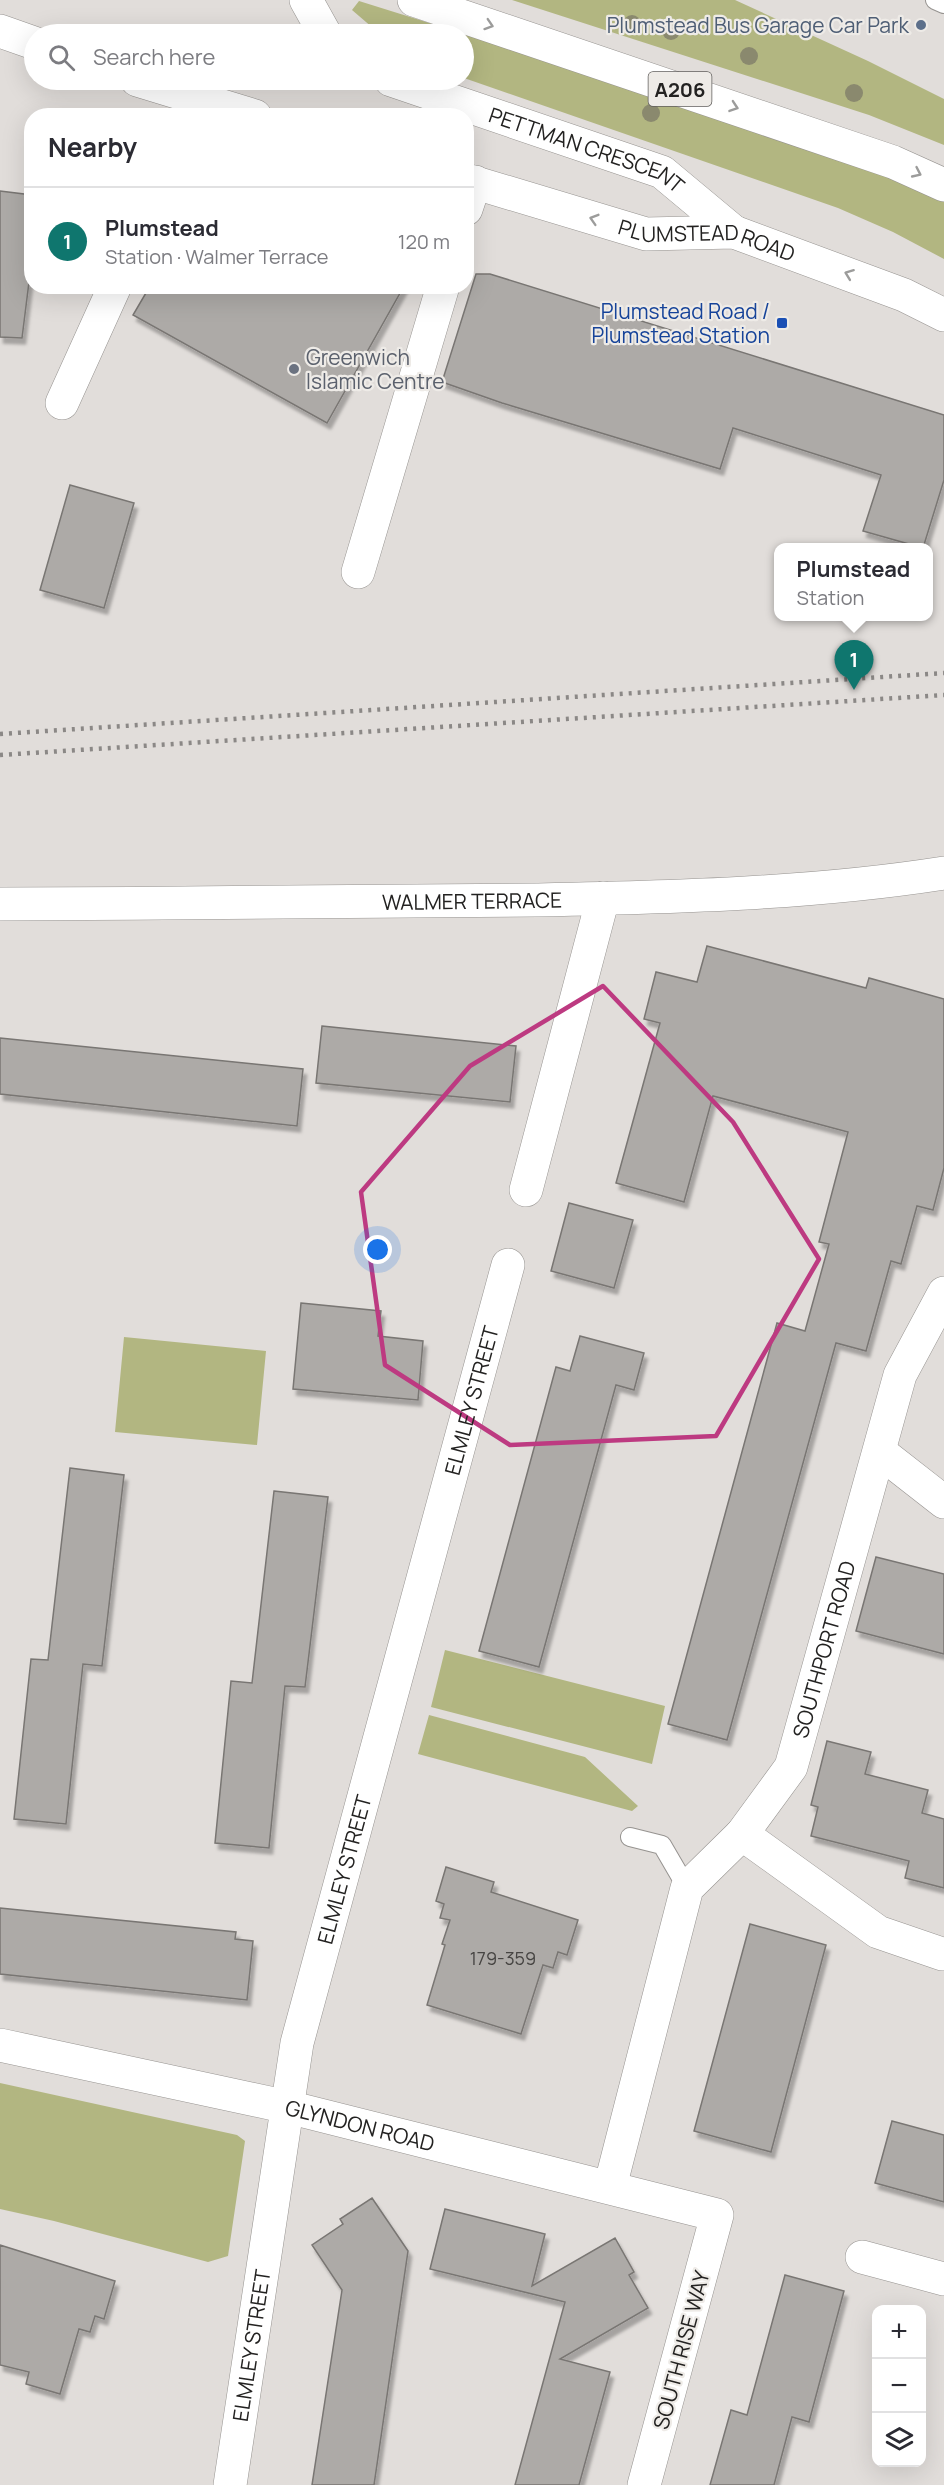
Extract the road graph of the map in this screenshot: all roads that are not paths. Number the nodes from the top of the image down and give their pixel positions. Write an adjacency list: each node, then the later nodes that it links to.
1 (306, 0): 5 (street)
2 (414, 0): 13 (street, A206, one-way to 13)
3 (934, 0): 4 (lane)
4 (944, 4)
5 (319, 24)
6 (0, 31): 7 (street)
7 (24, 39)
8 (159, 90): 10 (street)
9 (420, 90): 11 (street, PETTMAN CRESCENT)
10 (197, 107)
11 (473, 108)
12 (474, 108): 15 (street, PETTMAN CRESCENT)
13 (944, 185)
14 (474, 191): 15 (street, PLUMSTEAD ROAD, one-way to 14)
15 (734, 232): 18 (street, PLUMSTEAD ROAD, one-way to 15)
16 (111, 294): 19 (street)
17 (441, 294): 20 (street)
18 (944, 315)
19 (62, 403)
20 (358, 572)
21 (944, 873): 22 (street, WALMER TERRACE)
22 (603, 898): 23 (street, WALMER TERRACE); 24 (street)
23 (0, 904)
24 (526, 1190)
25 (508, 1265): 34 (street, ELMLEY STREET)
26 (944, 1293): 27 (street, SOUTHPORT ROAD)
27 (880, 1452): 28 (street); 29 (street, SOUTHPORT ROAD)
28 (944, 1502)
29 (742, 1834): 31 (street, SOUTHPORT ROAD); 32 (street)
30 (630, 1837): 31 (lane)
31 (687, 1888): 35 (street)
32 (942, 1954)
33 (0, 2045): 34 (street, GLYNDON ROAD)
34 (288, 2107): 35 (street, GLYNDON ROAD); 39 (street, ELMLEY STREET)
35 (610, 2187): 36 (street, GLYNDON ROAD)
36 (717, 2215): 40 (street, SOUTH RISE WAY)
37 (862, 2257): 38 (street)
38 (944, 2279)
39 (230, 2485)
40 (644, 2485)

